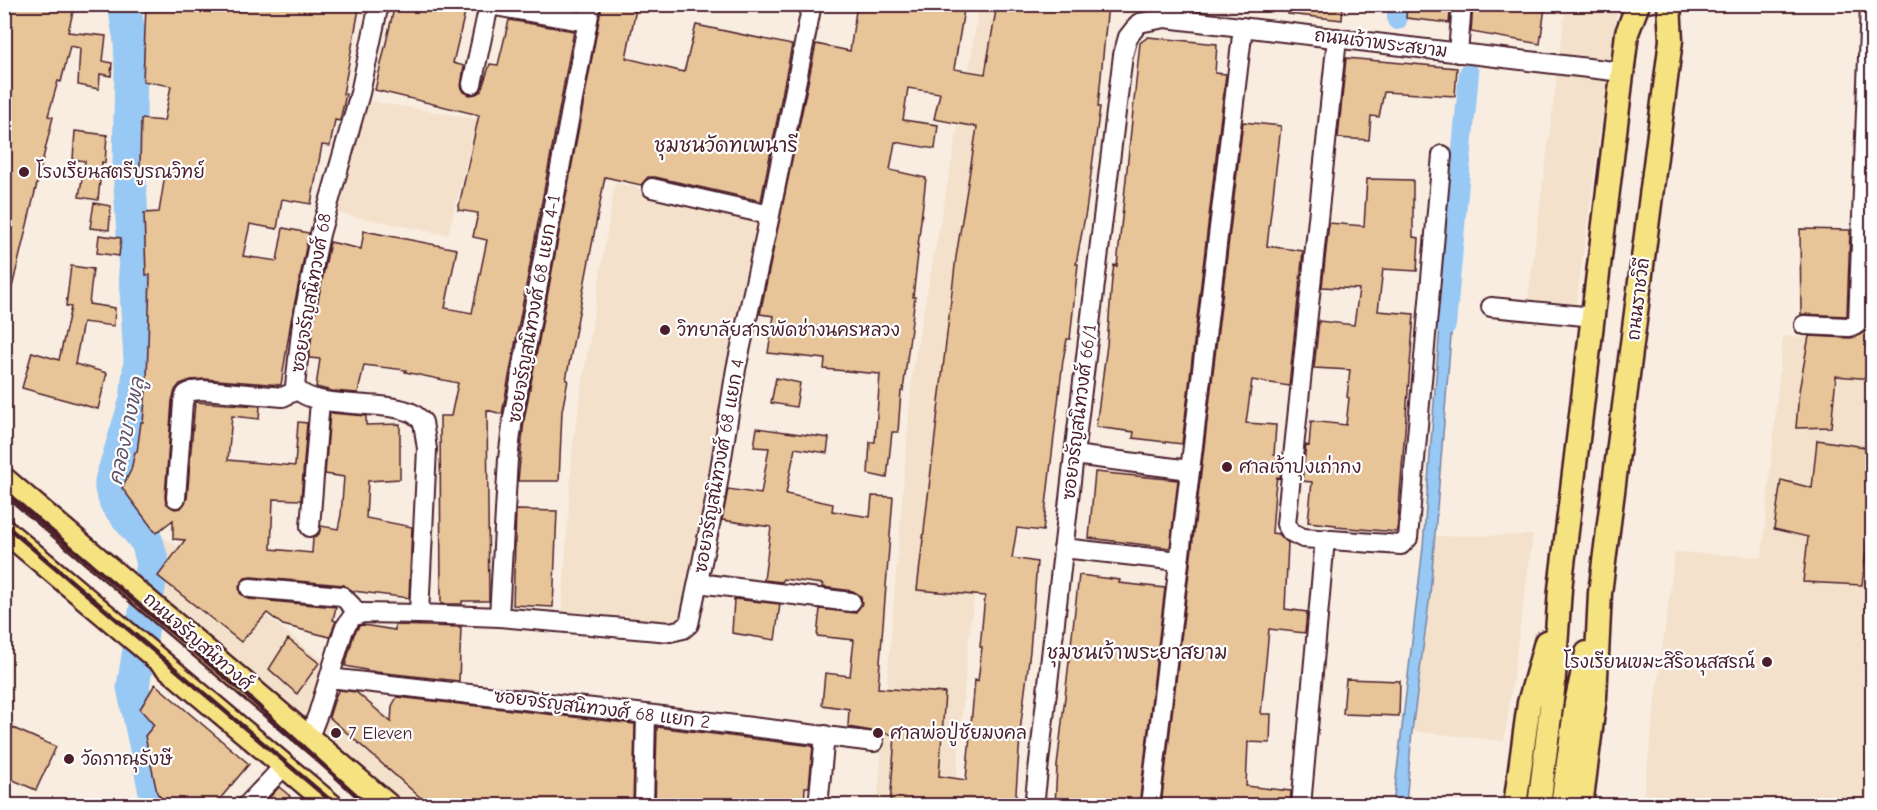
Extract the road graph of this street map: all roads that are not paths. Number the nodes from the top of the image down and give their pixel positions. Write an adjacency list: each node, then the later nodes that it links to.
1 (379, 4): 26 (street, ซอยจรัญสนิทวงศ์ 68)
2 (812, 4): 21 (street, ซอยจรัญสนิทวงศ์ 68 แยก 4)
3 (1462, 4): 16 (street)
4 (1627, 4): 13 (main road)
5 (1638, 4): 13 (main road)
6 (1669, 4): 15 (main road, ถนนราชวิถี)
7 (1683, 4): 15 (main road)
8 (1870, 4): 22 (street)
9 (494, 5): 10 (street); 18 (street)
10 (589, 14): 44 (street, ซอยจรัญสนิทวงศ์ 68 แยก 4-1)
11 (1139, 22): 12 (street, ถนนเจ้าพระสยาม); 28 (street, ซอยจรัญสนิทวงศ์ 66/1)
12 (1243, 27): 14 (street, ถนนเจ้าพระสยาม); 29 (street)
13 (1627, 33): 17 (main road)
14 (1337, 38): 16 (street, ถนนเจ้าพระสยาม); 34 (street)
15 (1671, 40): 40 (main road, ถนนราชวิถี)
16 (1458, 53): 17 (street, ถนนเจ้าพระสยาม)
17 (1622, 72): 24 (main road)
18 (472, 84)
19 (1442, 155): 34 (street)
20 (652, 189): 21 (street)
21 (770, 215): 37 (street, ซอยจรัญสนิทวงศ์ 68 แยก 4)
22 (1867, 232): 25 (street)
23 (1491, 306): 24 (street)
24 (1594, 317): 39 (main road)
25 (1804, 325)
26 (297, 390): 27 (street, ซอยจรัญสนิทวงศ์ 68); 31 (street)
27 (320, 401): 32 (street); 42 (street, ซอยจรัญสนิทวงศ์ 68)
28 (1074, 455): 29 (street); 35 (street, ซอยจรัญสนิทวงศ์ 66/1)
29 (1190, 470): 36 (street)
30 (4, 479): 48 (main road, ถนนจรัญสนิทวงศ์)
31 (176, 498)
32 (310, 527)
33 (4, 530): 50 (main road, ถนนจรัญสนิทวงศ์)
34 (1324, 539): 58 (street)
35 (1063, 548): 36 (street); 56 (street, ซอยจรัญสนิทวงศ์ 66/1)
36 (1179, 561): 57 (street)
37 (698, 583): 41 (street); 44 (street, ซอยจรัญสนิทวงศ์ 68 แยก 4)
38 (250, 588): 43 (street)
39 (1560, 589): 59 (main road); 60 (main road)
40 (1600, 593): 61 (main road, ถนนราชวิถี); 62 (main road, ถนนราชวิถี)
41 (851, 602)
42 (418, 614): 43 (street); 44 (street, ซอยจรัญสนิทวงศ์ 68 แยก 4)
43 (357, 615): 45 (street)
44 (499, 617)
45 (329, 678): 46 (street, ซอยจรัญสนิทวงศ์ 68 แยก 2); 48 (street)
46 (646, 714): 47 (street, ซอยจรัญสนิทวงศ์ 68 แยก 2); 54 (street)
47 (825, 735): 49 (street, ซอยจรัญสนิทวงศ์ 68 แยก 2); 55 (street)
48 (309, 736): 53 (main road, ถนนจรัญสนิทวงศ์)
49 (874, 742)
50 (285, 765): 51 (street); 52 (main road, ถนนจรัญสนิทวงศ์)
51 (246, 806)
52 (332, 806)
53 (390, 806)
54 (644, 806)
55 (818, 806)
56 (1034, 806)
57 (1150, 806)
58 (1300, 806)
59 (1515, 806)
60 (1539, 806)
61 (1562, 806)
62 (1581, 806)

